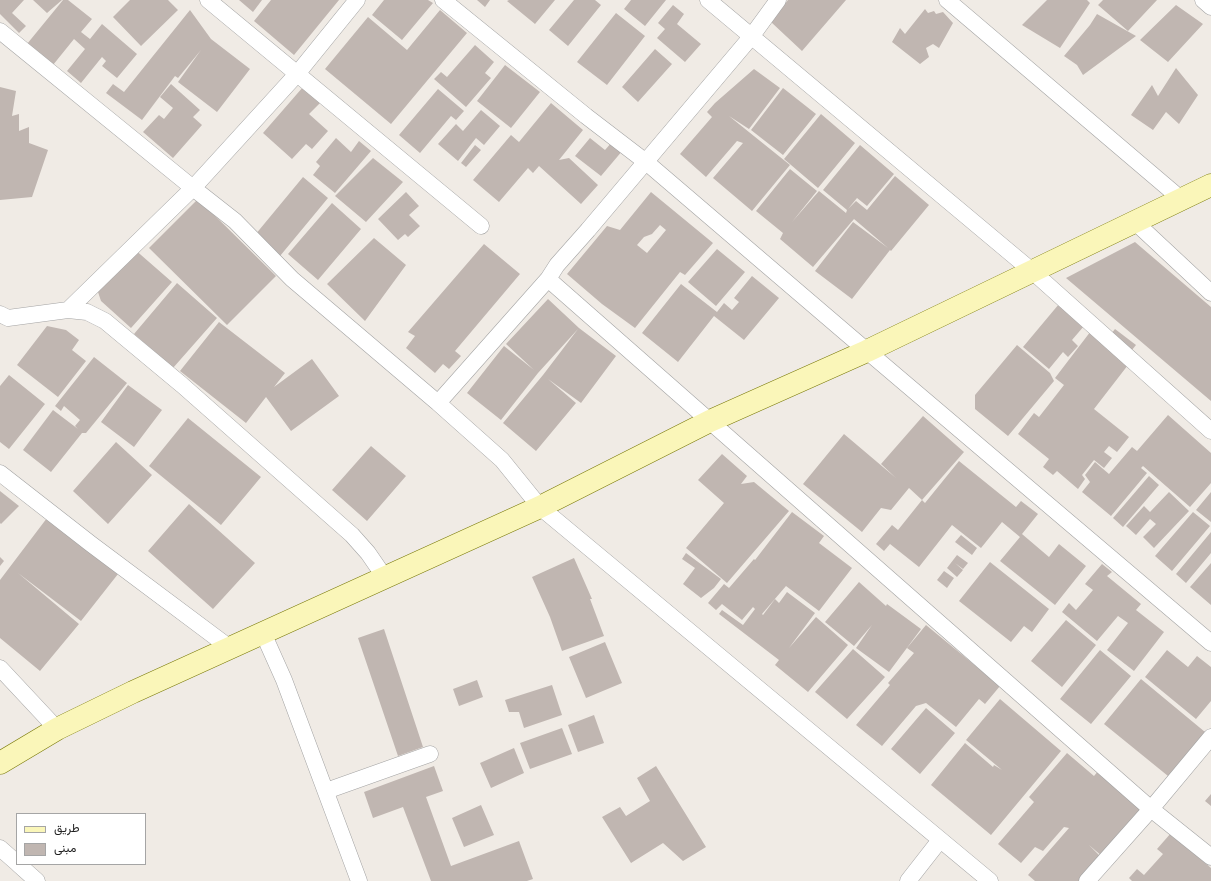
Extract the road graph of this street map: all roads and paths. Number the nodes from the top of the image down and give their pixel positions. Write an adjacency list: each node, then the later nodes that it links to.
1 (208, 0): 11 (street)
2 (357, 0): 11 (street)
3 (443, 0): 12 (street)
4 (708, 0): 10 (street)
5 (778, 0): 10 (street)
6 (947, 0): 15 (street)
7 (1203, 0): 8 (street)
8 (1211, 7)
9 (0, 31): 14 (street)
10 (751, 37): 12 (street); 18 (street)
11 (297, 74): 14 (street); 17 (street)
12 (646, 162): 19 (street); 23 (street)
13 (1211, 185): 15 (street)
14 (193, 188): 21 (street); 24 (street)
15 (1181, 199): 16 (street)
16 (1134, 221): 18 (street); 20 (street)
17 (481, 226)
18 (1032, 271): 23 (street); 26 (street)
19 (548, 279): 24 (street); 25 (street)
20 (1211, 293)
21 (68, 310): 22 (street); 29 (street)
22 (3, 320)
23 (867, 351): 25 (street); 31 (street)
24 (438, 403): 28 (street)
25 (710, 421): 28 (street); 39 (street)
26 (1211, 432)
27 (0, 473): 32 (street)
28 (540, 507): 29 (street); 40 (street)
29 (382, 579): 30 (street)
30 (263, 633): 32 (street); 38 (street)
31 (1211, 643)
32 (230, 648): 34 (street)
33 (0, 668): 34 (street)
34 (57, 729): 37 (street)
35 (1211, 737): 39 (street)
36 (430, 754): 38 (street)
37 (0, 763)
38 (326, 791): 46 (street)
39 (1151, 809): 42 (street); 49 (street)
40 (940, 840): 47 (street); 48 (street)
41 (0, 848): 43 (street)
42 (1211, 857)
43 (16, 862)
44 (19, 865): 45 (street)
45 (37, 881)
46 (359, 881)
47 (908, 881)
48 (990, 881)
49 (1087, 881)

